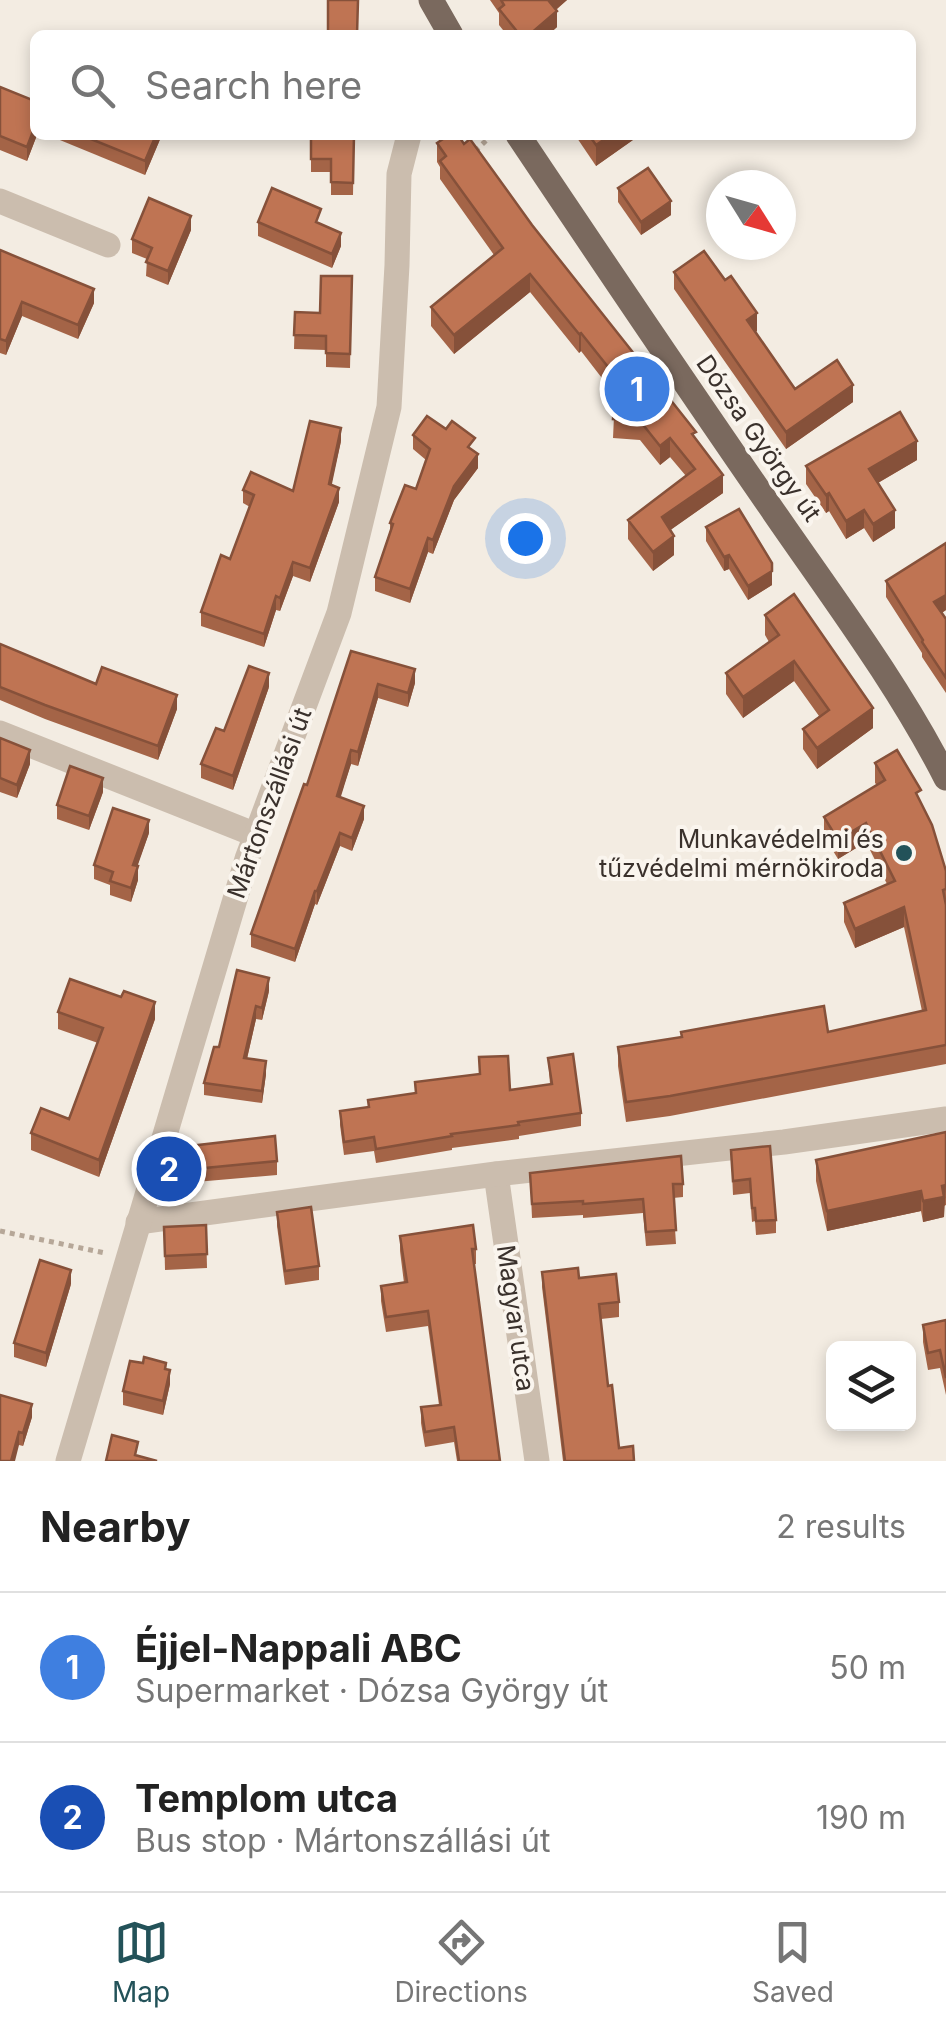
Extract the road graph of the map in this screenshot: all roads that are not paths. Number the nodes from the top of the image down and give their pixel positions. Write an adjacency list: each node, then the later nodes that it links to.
1 (431, 0): 2 (main road)
2 (448, 30)
3 (408, 140): 9 (street, Mártonszállási út)
4 (521, 140): 8 (main road, Dózsa György út)
5 (0, 201): 6 (street)
6 (108, 245)
7 (0, 733): 9 (street)
8 (946, 778)
9 (256, 834): 12 (street, Mártonszállási út)
10 (946, 1119): 11 (street)
11 (496, 1174): 12 (street); 14 (street, Magyar utca)
12 (138, 1222): 13 (street, Mártonszállási út)
13 (68, 1461)
14 (537, 1461)

